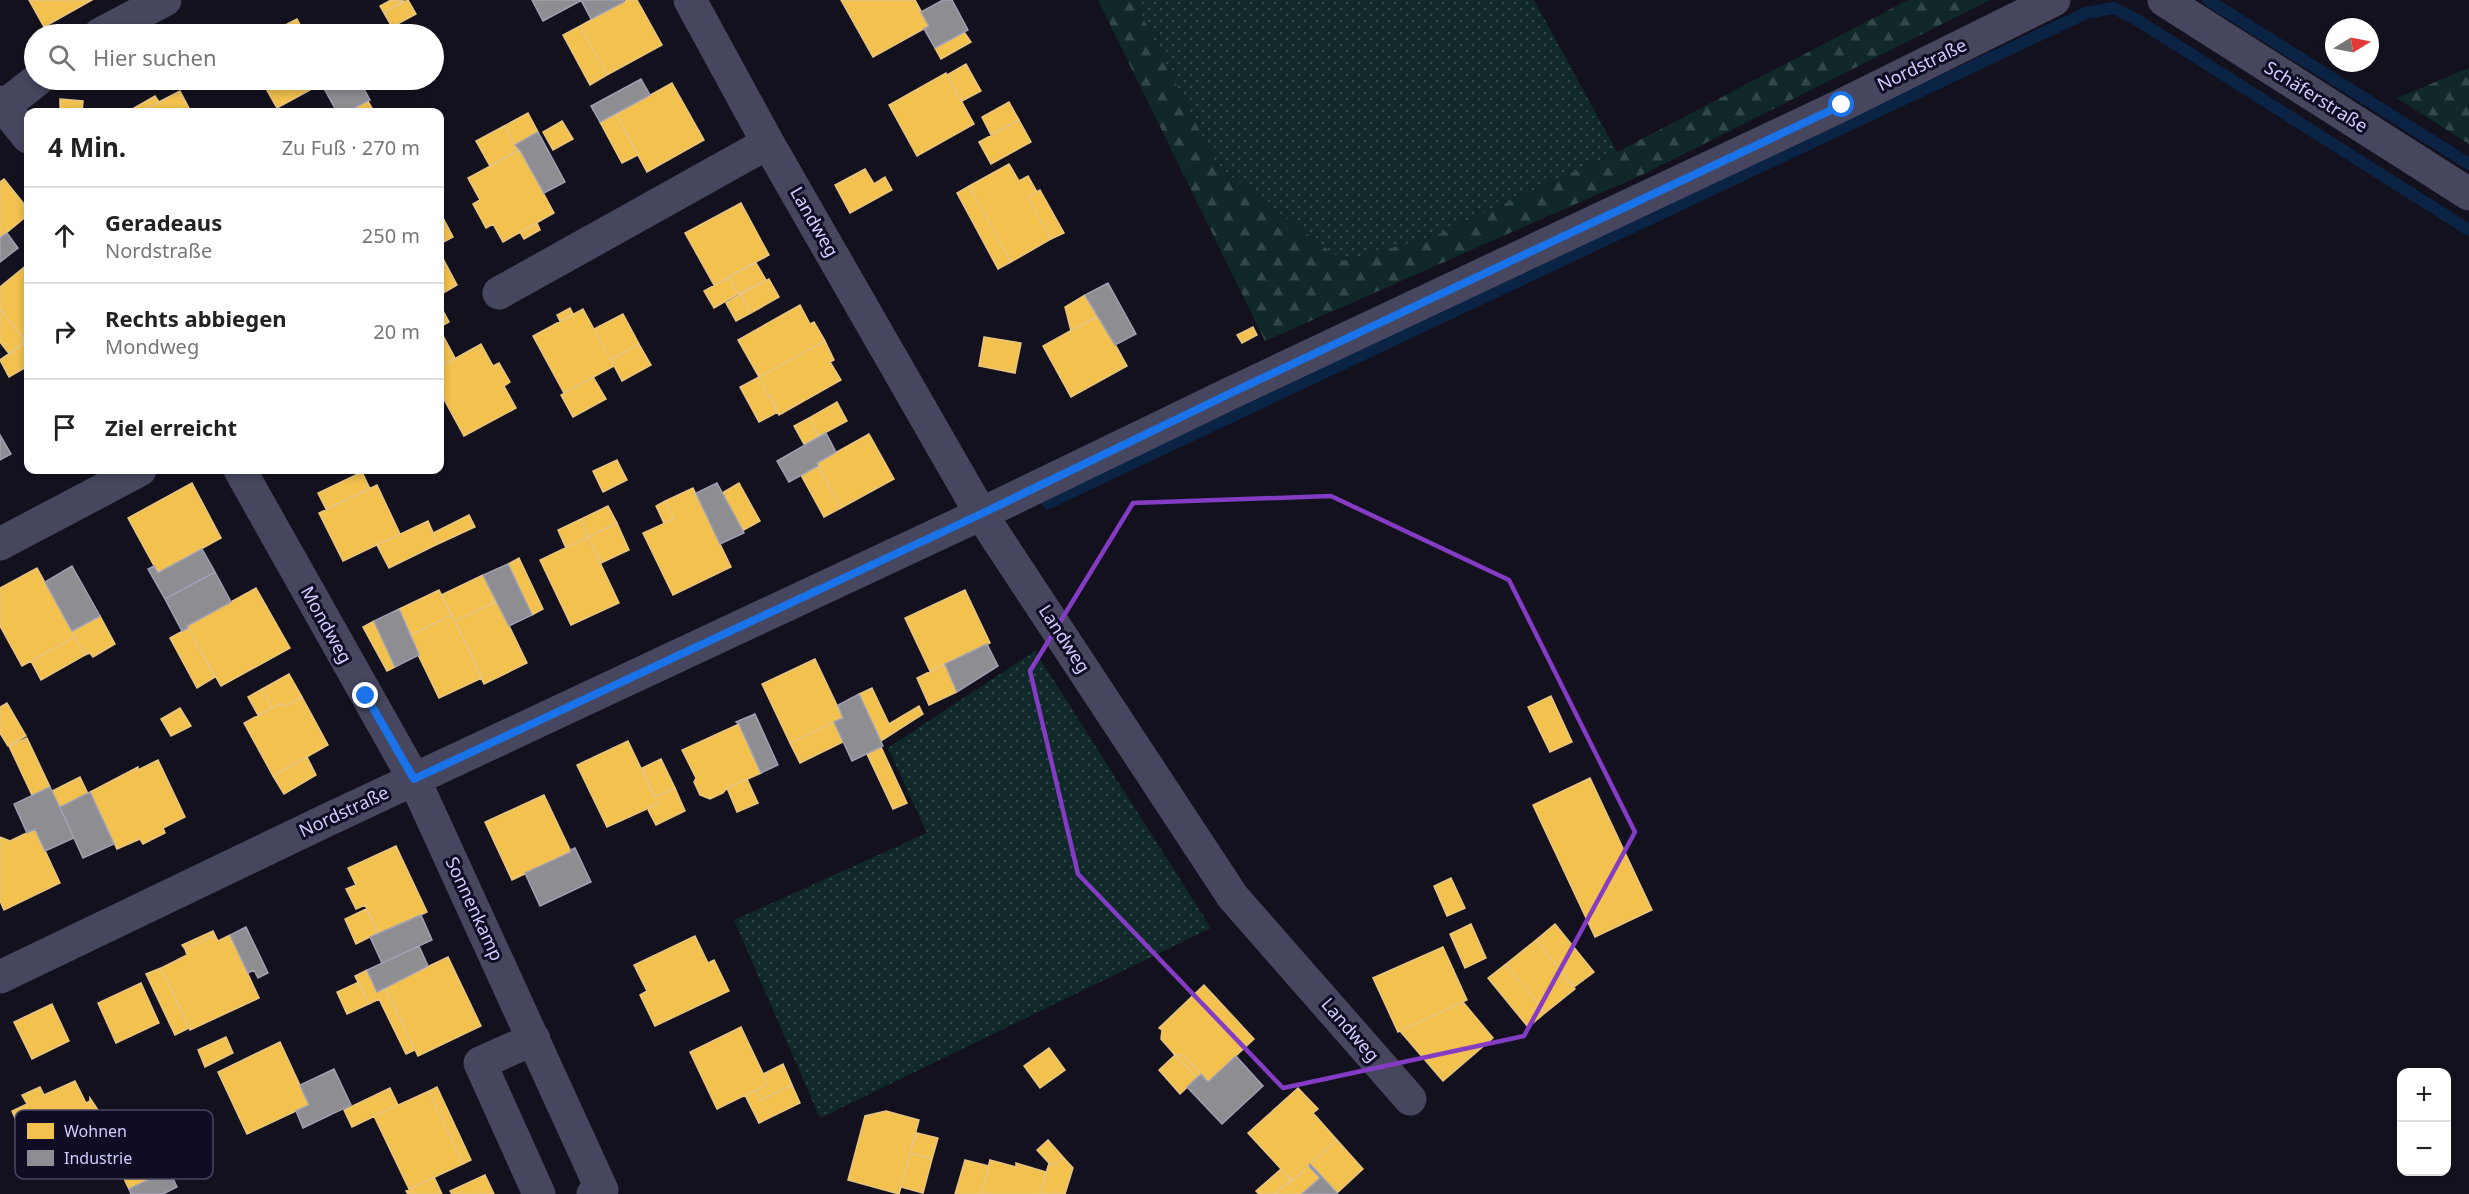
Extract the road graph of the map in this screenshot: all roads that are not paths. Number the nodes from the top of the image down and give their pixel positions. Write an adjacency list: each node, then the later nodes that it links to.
1 (165, 0): 5 (street)
2 (690, 0): 9 (street, Landweg)
3 (2054, 0): 14 (street, Nordstraße)
4 (2164, 0): 10 (street, Schäferstraße)
5 (119, 24)
6 (24, 89): 7 (street)
7 (2, 105): 8 (street)
8 (24, 132)
9 (768, 143): 11 (street); 14 (street, Landweg)
10 (2469, 194)
11 (499, 292)
12 (132, 474): 15 (street)
13 (242, 474): 16 (street, Mondweg)
14 (981, 514): 16 (street, Nordstraße); 19 (street, Landweg)
15 (0, 544)
16 (414, 779): 17 (street, Nordstraße); 18 (street, Sonnenkamp)
17 (0, 977)
18 (534, 1039): 20 (street); 21 (street, Sonnenkamp)
19 (1410, 1099)
20 (539, 1194)
21 (593, 1194)

